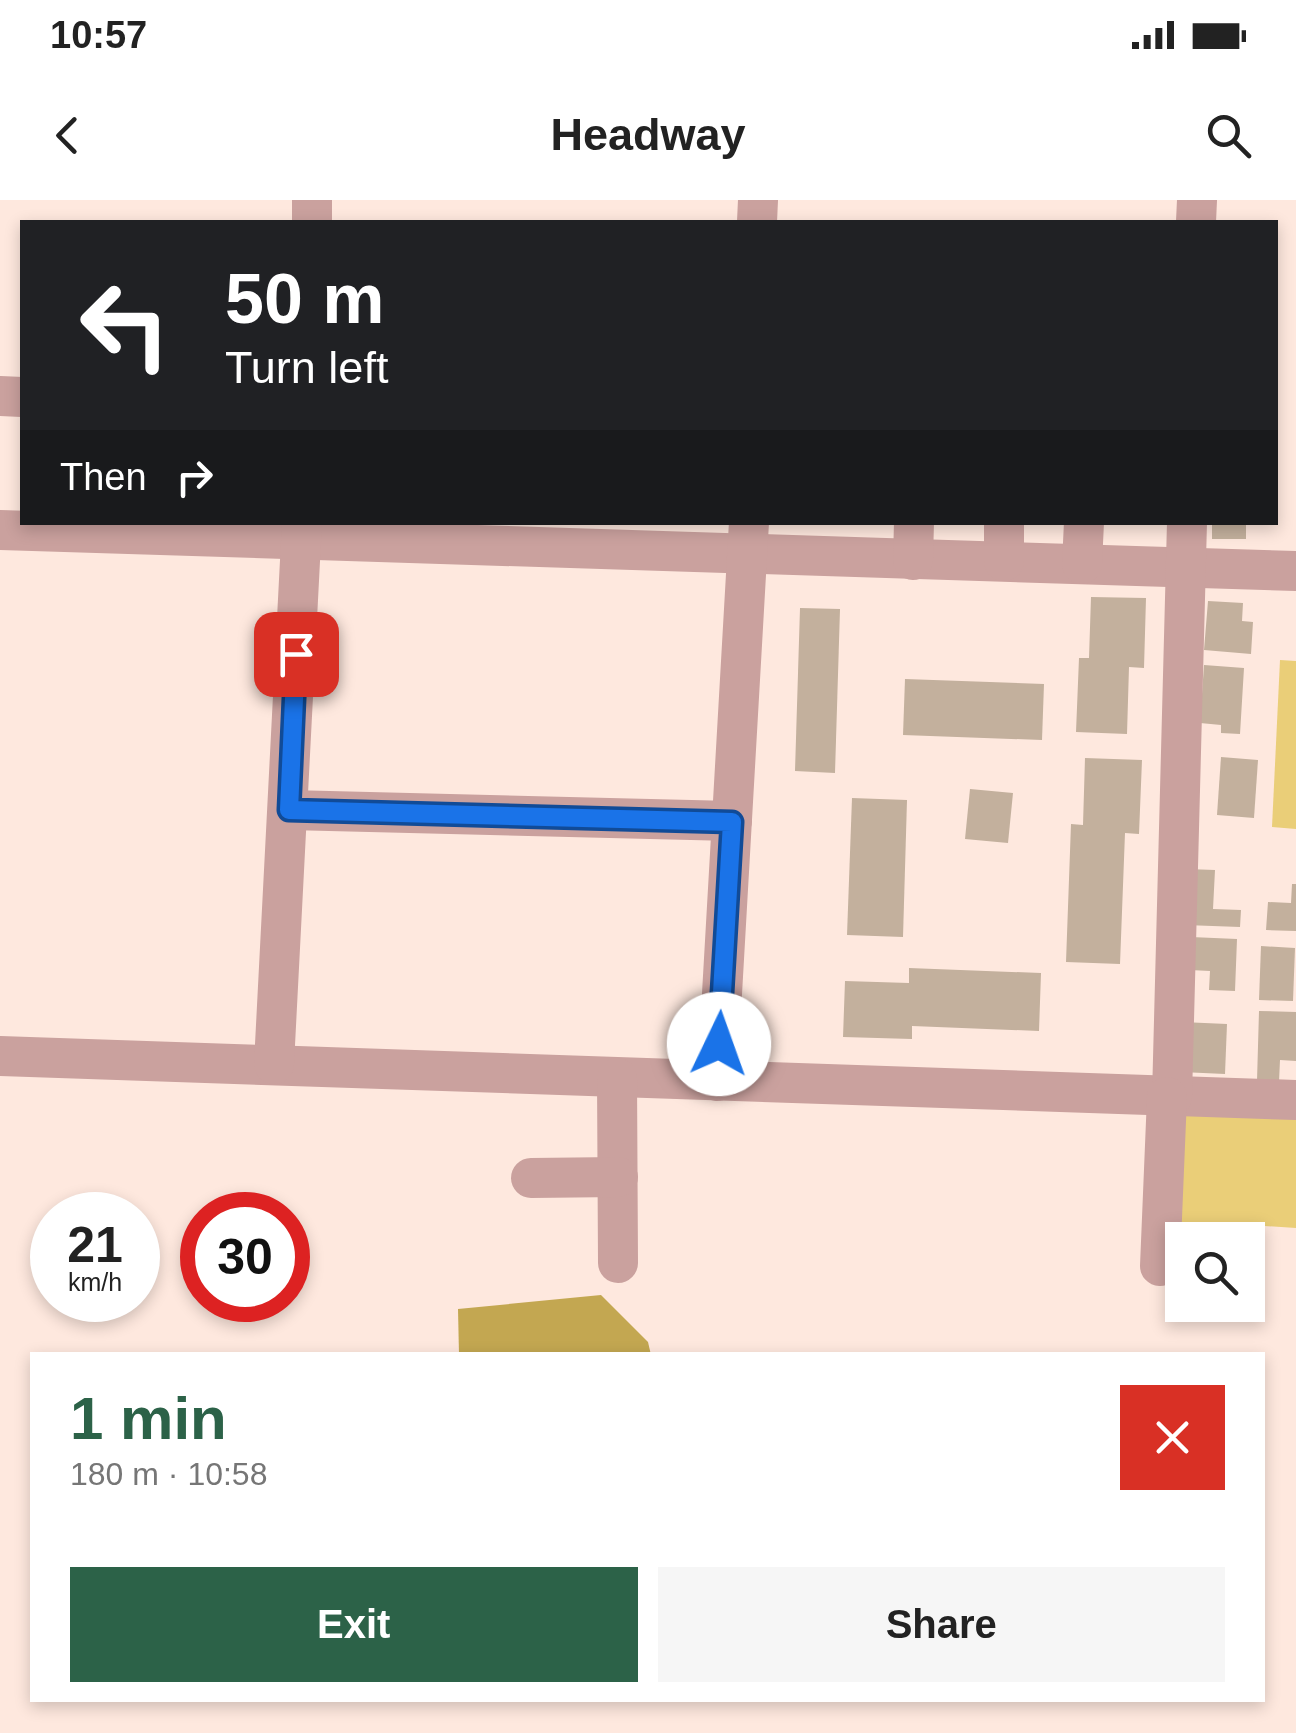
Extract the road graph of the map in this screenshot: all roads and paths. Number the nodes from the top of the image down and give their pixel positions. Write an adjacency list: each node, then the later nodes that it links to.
1 (1084, 525): 9 (street)
2 (1187, 525): 10 (street)
3 (75, 527): 4 (street); 5 (street)
4 (0, 530)
5 (301, 530): 6 (street); 12 (street)
6 (748, 538): 7 (street); 13 (street)
7 (914, 541): 8 (street)
8 (1004, 542): 9 (street)
9 (1082, 564): 10 (street)
10 (1186, 568): 11 (street); 18 (street)
11 (1296, 571)
12 (289, 810): 13 (street); 15 (street)
13 (732, 822): 17 (street)
14 (0, 1056): 15 (street)
15 (274, 1064): 16 (street)
16 (617, 1078): 17 (street); 20 (street)
17 (716, 1081): 18 (street)
18 (1169, 1097): 19 (street); 23 (street)
19 (1296, 1100)
20 (618, 1177): 21 (street); 22 (street)
21 (530, 1178)
22 (618, 1263)
23 (1160, 1266)

